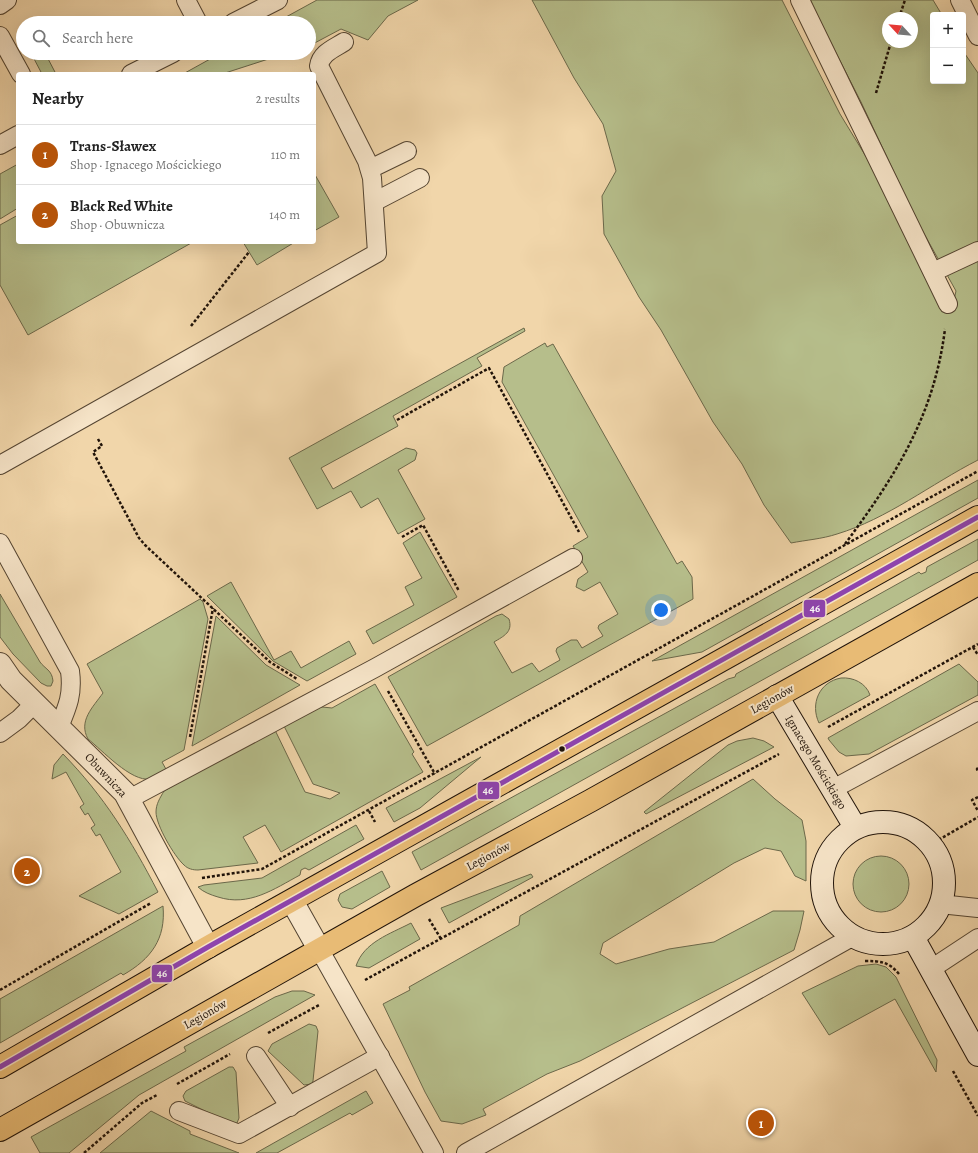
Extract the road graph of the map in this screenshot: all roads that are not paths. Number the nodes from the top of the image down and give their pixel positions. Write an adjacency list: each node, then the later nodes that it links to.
1 (7, 0): 6 (lane)
2 (186, 0): 7 (lane)
3 (278, 0): 8 (lane)
4 (800, 0): 22 (lane)
5 (960, 0): 10 (lane)
6 (0, 4)
7 (194, 16)
8 (247, 16)
9 (0, 36): 13 (lane)
10 (978, 36)
11 (344, 42): 18 (lane)
12 (159, 60): 14 (lane)
13 (20, 72)
14 (135, 72)
15 (16, 136): 16 (lane)
16 (0, 145)
17 (407, 151): 18 (lane)
18 (370, 169): 20 (lane)
19 (420, 178): 20 (lane)
20 (374, 202): 24 (lane)
21 (978, 251): 22 (lane)
22 (932, 272): 23 (lane)
23 (948, 304)
24 (0, 465)
25 (978, 517): 38 (main road)
26 (0, 542): 33 (lane)
27 (573, 558): 36 (lane)
28 (978, 584): 30 (main road, Legionów)
29 (0, 664): 31 (street, Obuwnicza)
30 (777, 696): 35 (street, Ignacego Mościckiego); 45 (main road, Legionów)
31 (35, 703): 33 (street, Obuwnicza); 34 (lane)
32 (978, 711): 35 (lane)
33 (59, 727): 36 (street, Obuwnicza)
34 (0, 733)
35 (833, 789): 37 (street, Ignacego Mościckiego)
36 (129, 799): 44 (street, Obuwnicza)
37 (855, 828): 39 (street); 41 (street)
38 (292, 901): 44 (main road); 45 (street)
39 (940, 904): 40 (lane); 42 (street)
40 (978, 908)
41 (852, 937): 42 (street); 55 (lane)
42 (913, 937): 46 (street)
43 (978, 938): 46 (lane)
44 (208, 947): 50 (main road)
45 (319, 949): 49 (lane); 53 (main road, Legionów)
46 (931, 969): 47 (street)
47 (978, 1055)
48 (256, 1056): 51 (lane)
49 (380, 1056): 51 (lane); 54 (lane)
50 (0, 1067)
51 (290, 1107): 52 (lane)
52 (179, 1111)
53 (0, 1130)
54 (434, 1153)
55 (466, 1153)

